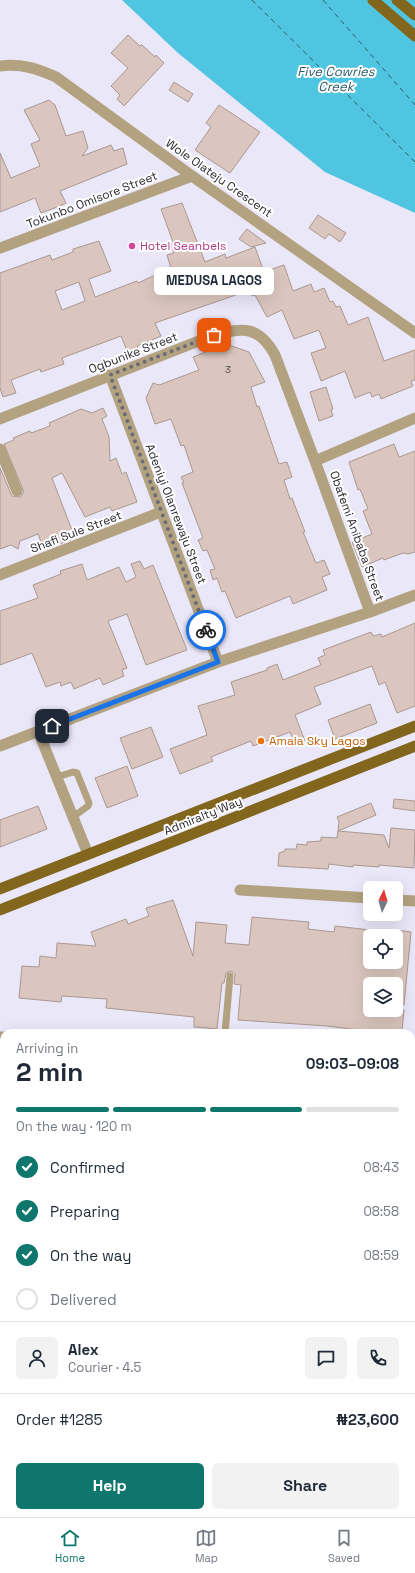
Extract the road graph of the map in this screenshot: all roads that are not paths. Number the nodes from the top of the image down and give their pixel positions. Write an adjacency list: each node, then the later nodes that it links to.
1 (373, 0): 4 (main road)
2 (397, 0): 3 (main road)
3 (415, 15)
4 (415, 36)
5 (0, 66): 6 (street, Wole Olateju Crescent)
6 (192, 176): 7 (street, Tokunbo Omisore Street); 8 (street, Wole Olateju Crescent)
7 (0, 248)
8 (415, 333)
9 (110, 375): 11 (street, Ogbunike Street); 13 (street, Ogbunike Street); 15 (street, Adeniyi Olanrewaju Street)
10 (415, 418): 13 (street)
11 (0, 419)
12 (0, 449): 14 (street)
13 (316, 461): 18 (street, Obafemi Anibaba Street)
14 (17, 491)
15 (161, 512): 16 (street, Shafi Sule Street); 19 (street, Adeniyi Olanrewaju Street)
16 (0, 575)
17 (415, 595): 18 (street)
18 (370, 612): 19 (street, Obafemi Anibaba Street)
19 (218, 662): 21 (street, Obafemi Anibaba Street)
20 (415, 726): 26 (main road, Admiralty Way)
21 (38, 731): 22 (street, Obafemi Anibaba Street); 24 (street)
22 (0, 746)
23 (415, 746): 32 (main road, Admiralty Way)
24 (57, 778): 25 (street); 25 (lane)
25 (73, 817): 26 (street)
26 (88, 854): 27 (main road, Admiralty Way)
27 (0, 889)
28 (240, 890): 29 (street)
29 (363, 898)
30 (403, 900): 31 (street)
31 (415, 901)
32 (0, 910)
33 (230, 976): 34 (lane)
34 (225, 1029)

